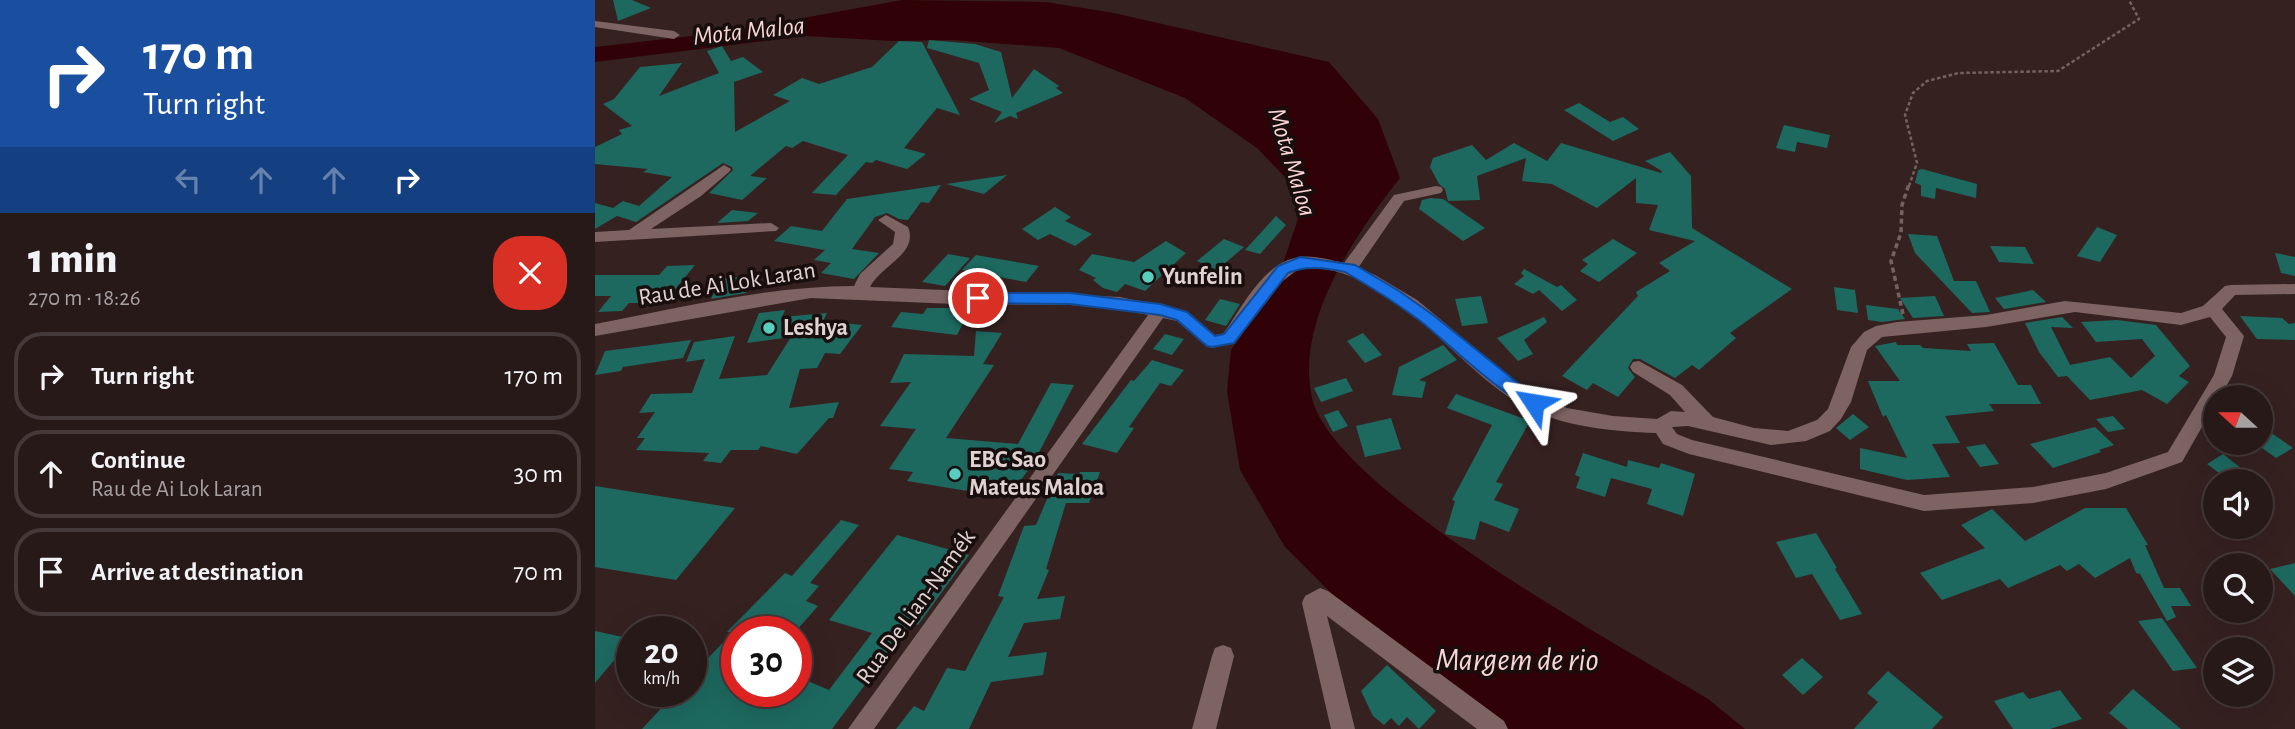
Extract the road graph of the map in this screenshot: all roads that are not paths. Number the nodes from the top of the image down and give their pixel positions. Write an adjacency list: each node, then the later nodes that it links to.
1 (595, 24): 2 (street)
2 (674, 36)
3 (724, 169): 7 (street)
4 (1436, 190): 9 (street)
5 (886, 220): 11 (street)
6 (771, 228): 7 (street)
7 (632, 235): 8 (street)
8 (595, 237)
9 (1349, 268): 12 (street, Rau de Ai Lok Laran); 17 (street)
10 (2295, 289): 13 (street)
11 (859, 292): 12 (street, Rau de Ai Lok Laran); 14 (street, Rau de Ai Lok Laran)
12 (1160, 310): 19 (street, Rua De Lian-Namék)
13 (2213, 310): 16 (street); 17 (street)
14 (595, 330)
15 (1639, 366): 16 (street)
16 (1708, 425): 17 (street)
17 (1661, 426)
18 (1223, 656): 20 (street)
19 (860, 729)
20 (1204, 729)
21 (1343, 729): 22 (street)
22 (1496, 729)

